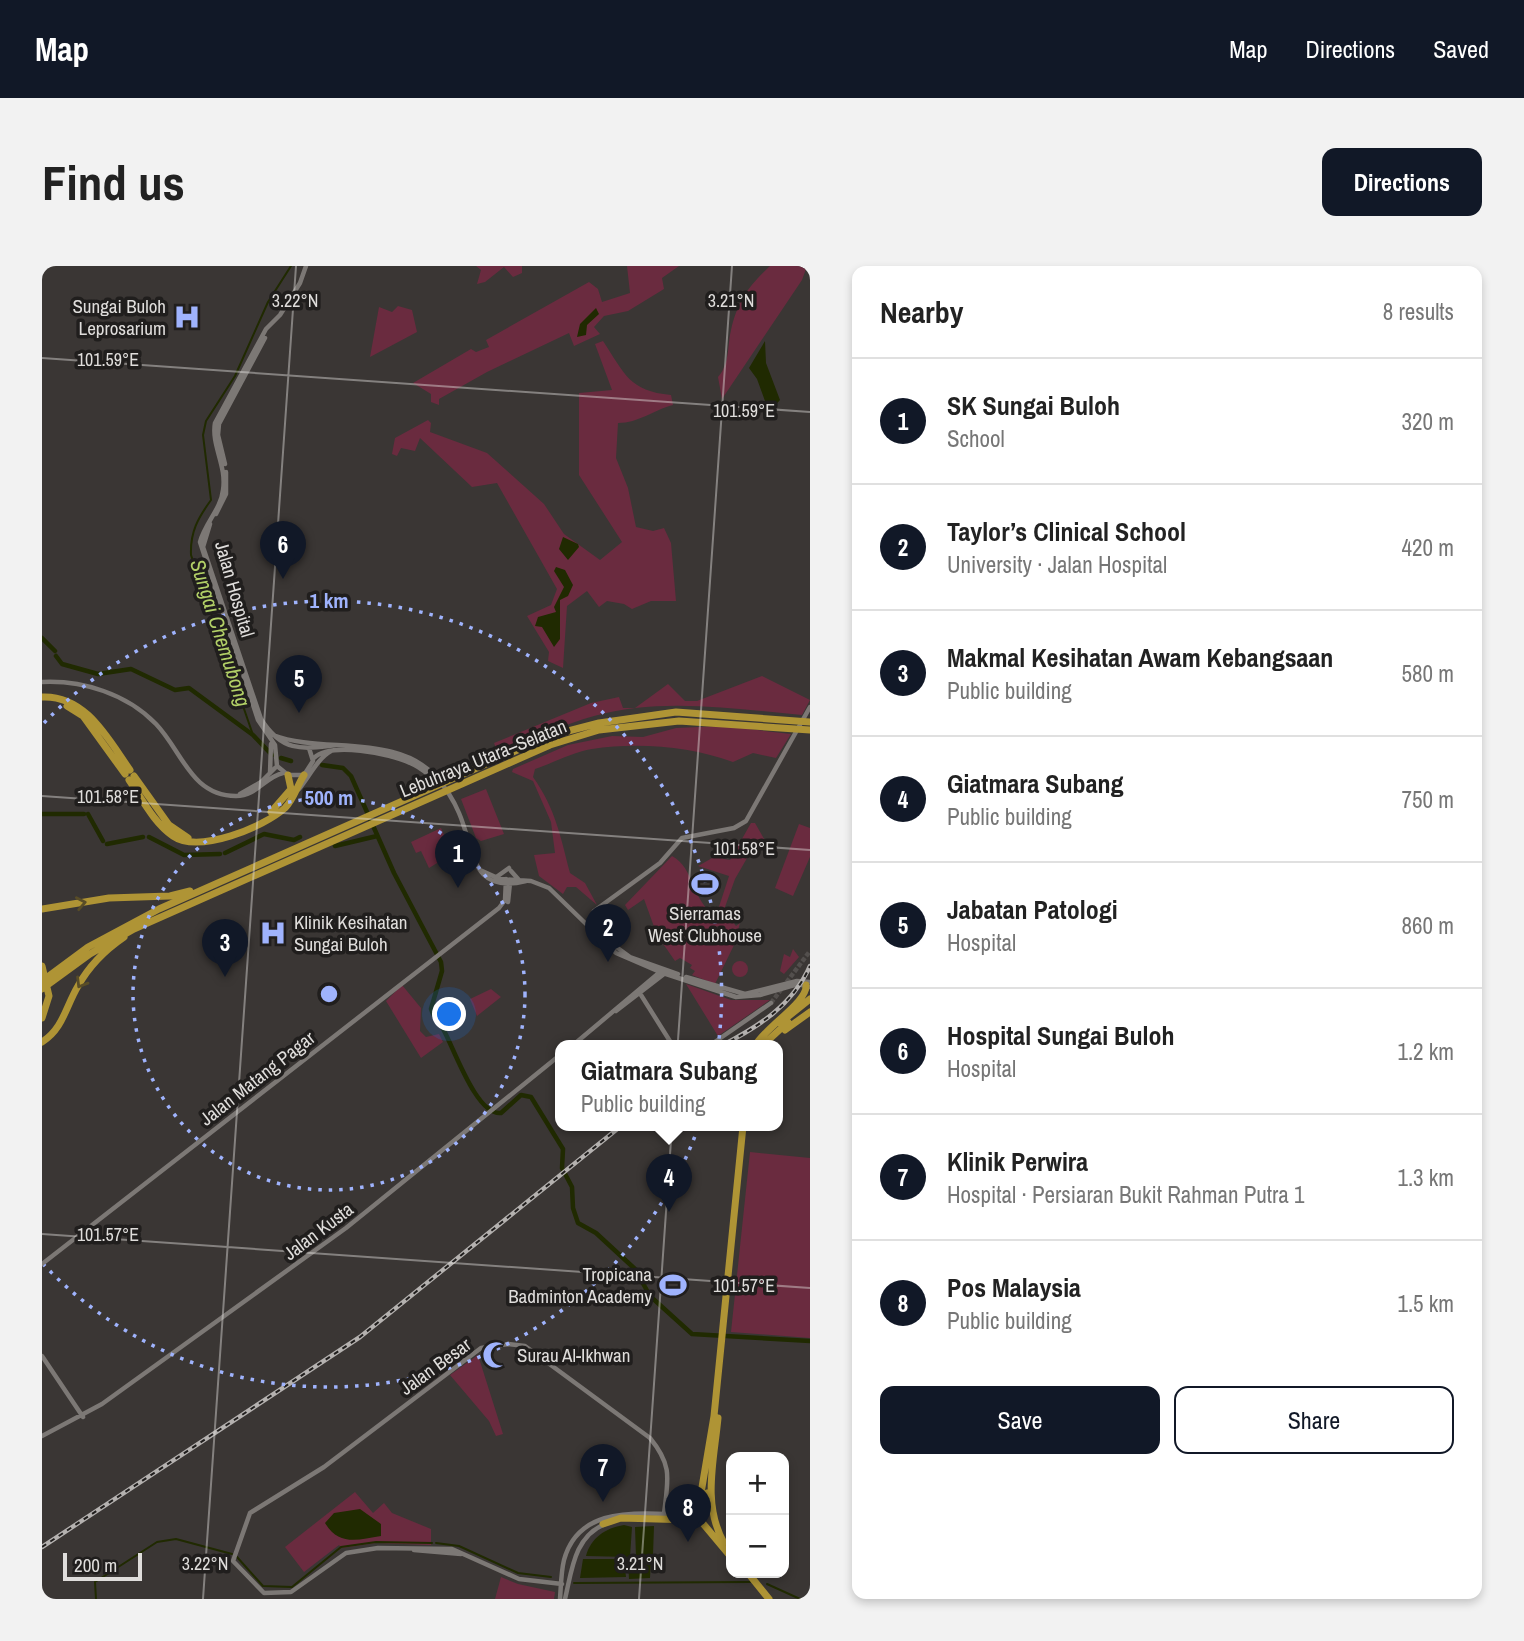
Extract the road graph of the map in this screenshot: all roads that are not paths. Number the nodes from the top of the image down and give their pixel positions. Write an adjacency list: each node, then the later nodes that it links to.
1 (308, 266): 7 (main road, Jalan Hospital)
2 (42, 682): 20 (main road)
3 (42, 699): 22 (highway)
4 (809, 708): 32 (main road)
5 (810, 722): 18 (highway, Lebuhraya Utara–Selatan)
6 (810, 730): 18 (highway, Lebuhraya Utara–Selatan)
7 (270, 735): 8 (main road, Jalan Hospital); 9 (main road, Jalan Hospital); 12 (main road, Jalan Hospital); 17 (main road)
8 (302, 741): 9 (main road); 11 (main road, Jalan Hospital)
9 (288, 746): 10 (main road, Jalan Hospital); 12 (main road)
10 (309, 748): 11 (main road, Jalan Hospital); 13 (main road)
11 (335, 748): 13 (main road, Jalan Hospital); 19 (main road, Jalan Hospital); 21 (main road)
12 (277, 755): 14 (main road)
13 (314, 758): 16 (main road)
14 (277, 766): 15 (main road); 17 (main road)
15 (286, 774): 16 (main road); 20 (main road); 22 (highway)
16 (304, 775): 21 (highway)
17 (268, 777): 20 (main road)
18 (456, 781): 19 (highway, Lebuhraya Utara–Selatan)
19 (437, 788): 23 (highway, Lebuhraya Utara–Selatan); 25 (main road, Jalan Hospital)
20 (232, 796)
21 (294, 796): 22 (highway)
22 (151, 805)
23 (359, 824): 24 (highway, Lebuhraya Utara–Selatan); 33 (highway, Lebuhraya Utara–Selatan)
24 (246, 871): 31 (highway, one-way to 24); 42 (highway, Lebuhraya Utara–Selatan)
25 (495, 880): 26 (main road); 28 (main road, Jalan Hospital); 29 (main road)
26 (519, 880): 27 (main road, Jalan Hospital); 28 (main road, Jalan Hospital)
27 (526, 881): 28 (main road, Jalan Hospital); 34 (main road, Jalan Hospital)
28 (508, 882): 29 (main road); 30 (main road)
29 (506, 897): 30 (main road, Jalan Matang Pagar)
30 (499, 908): 60 (main road, Jalan Matang Pagar)
31 (42, 909)
32 (594, 911)
33 (149, 922): 46 (highway, Lebuhraya Utara–Selatan); 57 (highway, one-way to 57)
34 (591, 928): 35 (main road, Jalan Hospital); 36 (main road, Jalan Hospital)
35 (608, 941): 37 (main road); 41 (main road, Jalan Hospital)
36 (616, 953): 37 (main road, Jalan Hospital); 38 (main road)
37 (622, 957): 38 (main road, Jalan Hospital)
38 (629, 960): 40 (main road, Jalan Hospital)
39 (42, 966): 50 (highway)
40 (649, 968): 41 (main road, Jalan Hospital); 43 (main road)
41 (663, 973): 43 (main road); 44 (main road, Jalan Hospital); 44 (main road, Jalan Hospital); 47 (main road)
42 (42, 981)
43 (649, 983): 47 (main road)
44 (796, 983): 45 (main road, Jalan Hospital)
45 (809, 985): 55 (highway)
46 (42, 989)
47 (637, 995): 51 (main road); 52 (main road); 53 (main road)
48 (771, 1003): 54 (main road)
49 (808, 1006): 56 (highway)
50 (42, 1018)
51 (579, 1040)
52 (668, 1040)
53 (668, 1040)
54 (718, 1040)
55 (762, 1040)
56 (767, 1040)
57 (42, 1042)
58 (555, 1060): 63 (main road, Jalan Kusta)
59 (744, 1131): 61 (highway)
60 (42, 1264)
61 (723, 1341): 64 (highway); 67 (highway)
62 (42, 1356): 63 (main road)
63 (83, 1417): 65 (main road, Jalan Kusta)
64 (718, 1420): 66 (highway); 71 (highway)
65 (42, 1436)
66 (710, 1499): 68 (highway); 73 (highway)
67 (699, 1500): 68 (highway); 69 (highway)
68 (698, 1514): 70 (highway); 72 (highway); 73 (highway)
69 (667, 1515): 70 (main road); 77 (main road); 81 (main road, Jalan Besar)
70 (690, 1520): 71 (main road); 72 (highway)
71 (603, 1524): 76 (main road)
72 (713, 1535): 75 (highway)
73 (723, 1542): 74 (highway)
74 (726, 1546)
75 (726, 1552)
76 (573, 1562): 78 (main road); 84 (main road)
77 (563, 1565): 78 (main road); 79 (main road)
78 (570, 1570): 82 (main road)
79 (563, 1574): 81 (main road); 82 (main road)
80 (752, 1578): 85 (highway)
81 (553, 1583): 82 (main road); 83 (main road)
82 (562, 1584): 83 (main road)
83 (560, 1596)
84 (565, 1599)
85 (769, 1599)

